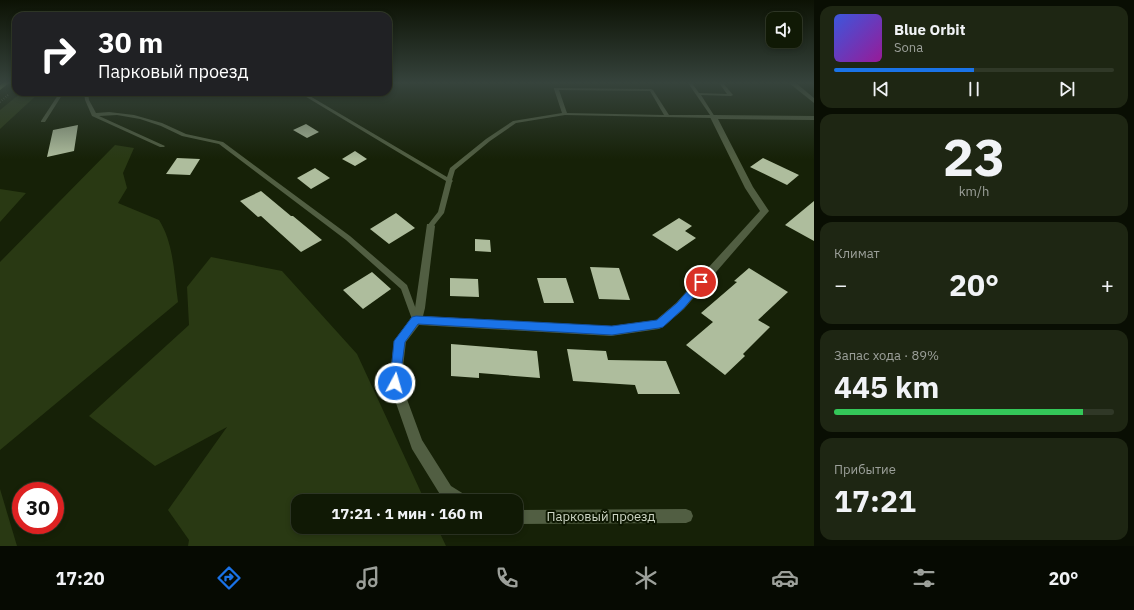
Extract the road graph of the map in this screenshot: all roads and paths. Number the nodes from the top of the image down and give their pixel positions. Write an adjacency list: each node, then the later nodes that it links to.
1 (51, 108): 12 (lane)
2 (91, 108): 8 (lane)
3 (328, 108): 14 (lane)
4 (563, 108): 7 (lane)
5 (663, 108): 9 (lane)
6 (707, 108): 10 (lane)
7 (565, 114): 9 (lane); 14 (lane)
8 (94, 115): 13 (lane); 16 (lane)
9 (668, 116): 10 (lane)
10 (713, 117): 11 (street); 16 (street)
11 (814, 118)
12 (43, 121)
13 (162, 146)
14 (450, 180): 15 (lane)
15 (430, 226): 16 (street)
16 (416, 320): 17 (street)
17 (451, 494)
18 (686, 516): 19 (street, Парковый проезд)
19 (523, 517)

